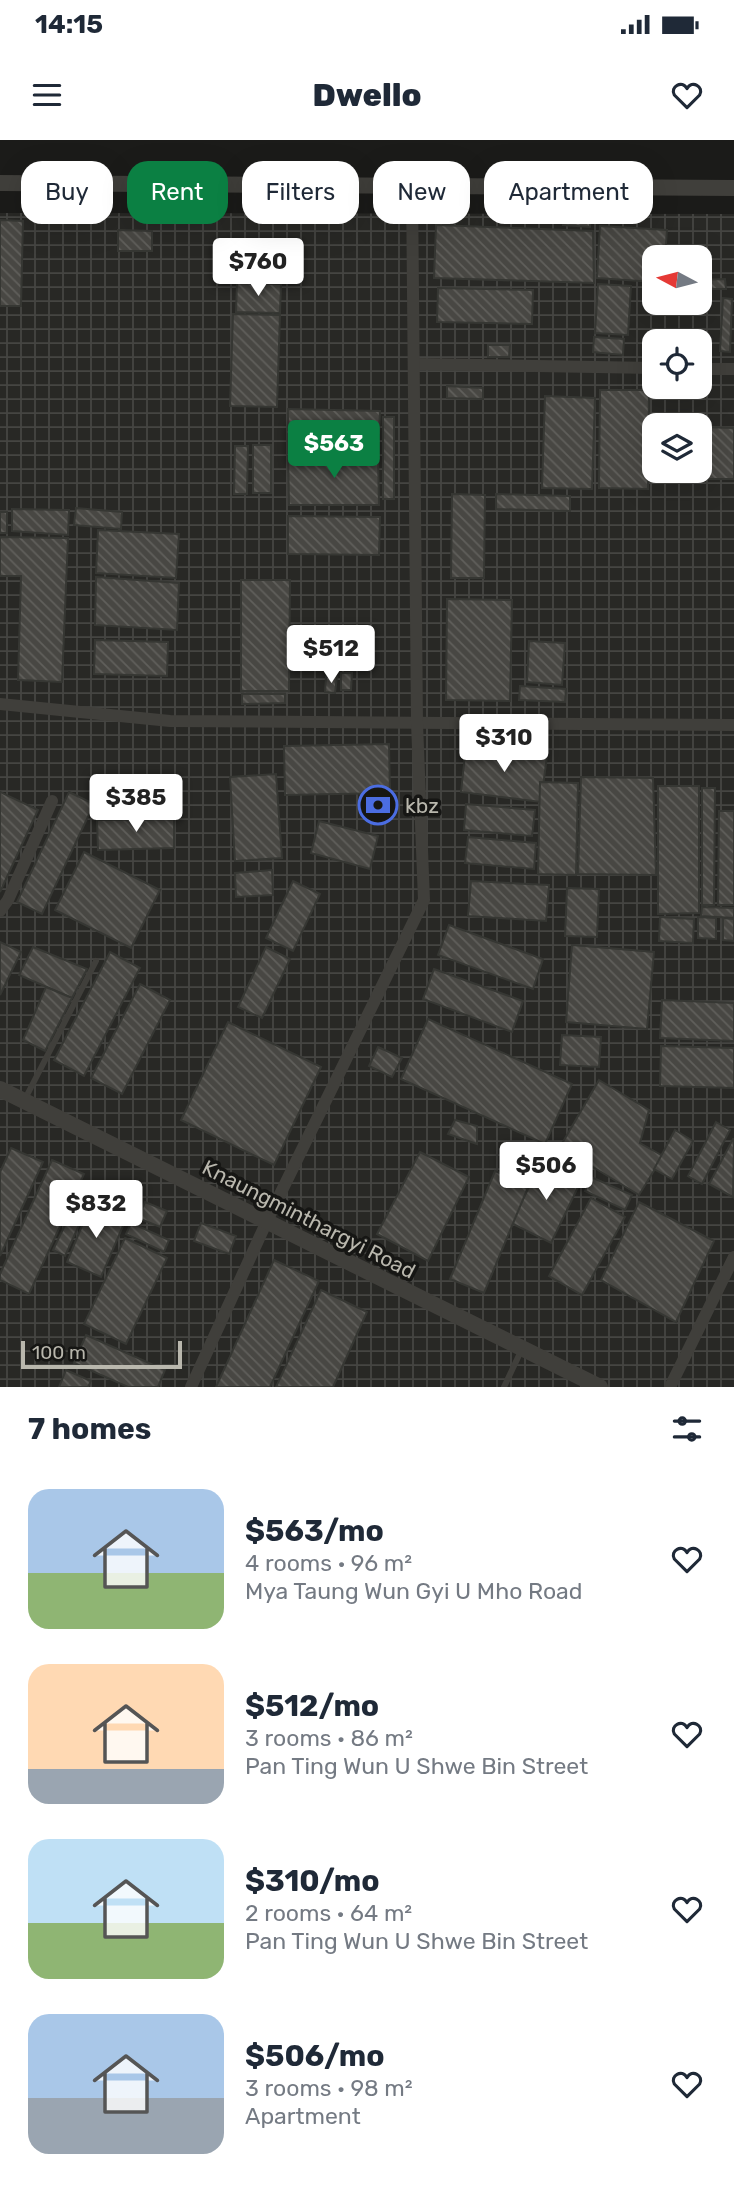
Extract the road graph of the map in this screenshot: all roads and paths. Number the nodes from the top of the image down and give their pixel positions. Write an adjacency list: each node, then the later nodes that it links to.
1 (0, 183): 2 (street)
2 (373, 185)
3 (470, 186): 4 (street)
4 (734, 188)
5 (412, 224): 6 (street)
6 (414, 365): 7 (street); 11 (street)
7 (642, 368)
8 (712, 369): 9 (street)
9 (734, 369)
10 (0, 704): 11 (street)
11 (417, 723): 12 (street); 18 (street)
12 (734, 724)
13 (52, 801): 14 (street)
14 (0, 911)
15 (96, 961): 17 (lane)
16 (0, 1089): 17 (street, Knaungminthargyi Road)
17 (24, 1101): 18 (street, Knaungminthargyi Road)
18 (267, 1221): 20 (street, Knaungminthargyi Road); 21 (street)
19 (734, 1257): 24 (street)
20 (522, 1349): 22 (lane); 23 (street, Knaungminthargyi Road)
21 (191, 1387)
22 (504, 1387)
23 (600, 1387)
24 (670, 1387)

